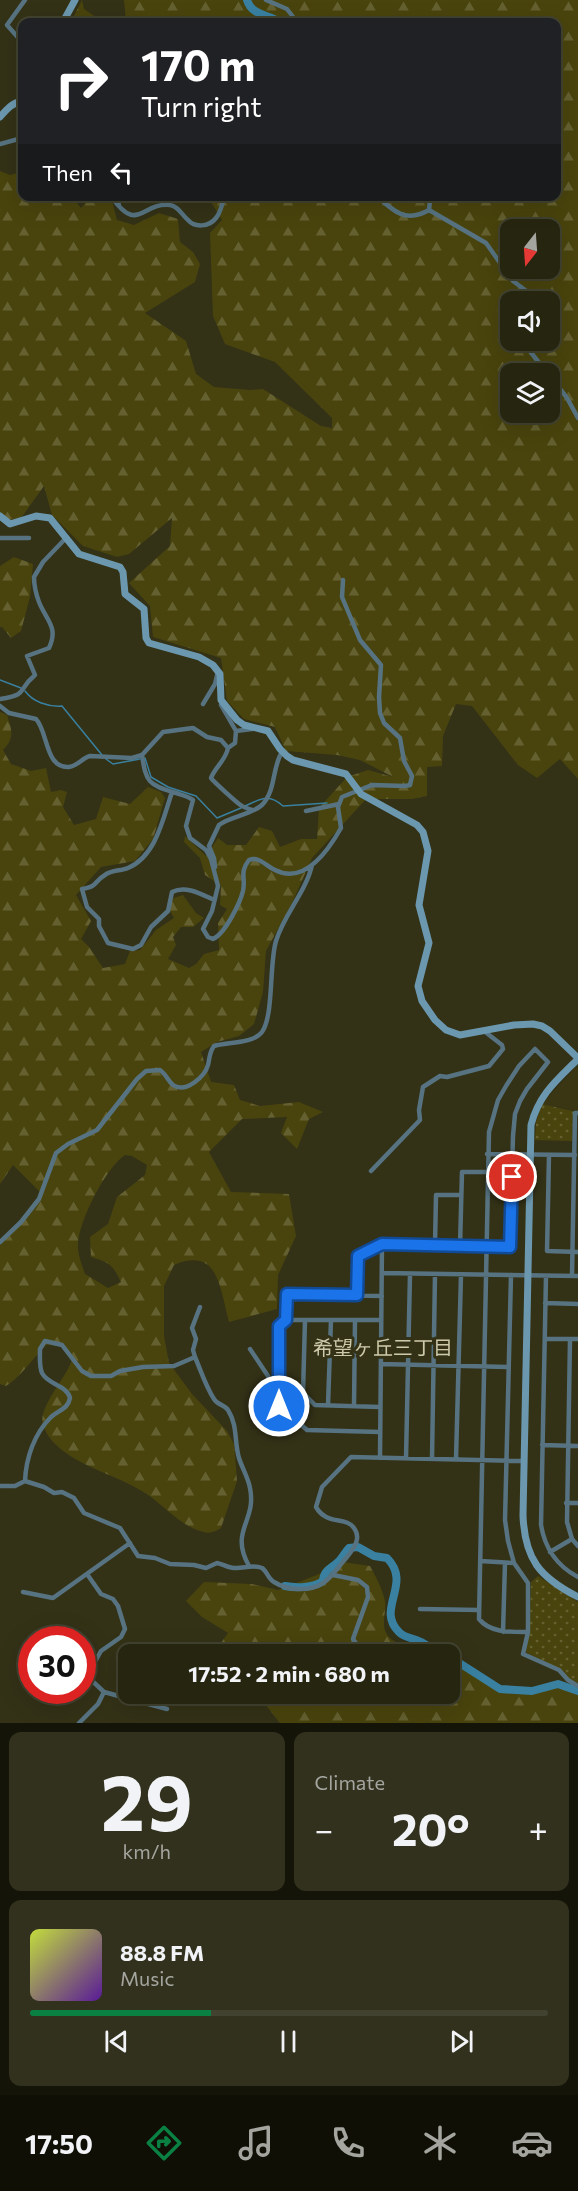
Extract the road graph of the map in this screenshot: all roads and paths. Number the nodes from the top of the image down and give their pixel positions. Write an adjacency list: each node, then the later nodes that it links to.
1 (25, 0): 6 (street)
2 (75, 0): 4 (main road)
3 (266, 0): 5 (street)
4 (65, 18)
5 (294, 18)
6 (18, 37)
7 (18, 102): 8 (main road)
8 (0, 117)
9 (18, 139): 10 (street)
10 (0, 144)
11 (114, 201): 16 (street)
12 (118, 201): 16 (street)
13 (223, 201): 16 (street)
14 (382, 201): 17 (street)
15 (430, 201): 17 (street)
16 (120, 209)
17 (429, 210): 18 (street)
18 (526, 291)
19 (530, 351): 20 (street)
20 (540, 363)
21 (560, 389): 22 (street)
22 (578, 418)
23 (0, 516): 26 (main road)
24 (0, 538): 25 (street)
25 (29, 538)
26 (66, 538): 28 (main road); 29 (street)
27 (343, 580): 38 (street)
28 (218, 671): 30 (main road); 31 (street)
29 (0, 699)
30 (221, 699): 33 (street); 34 (main road)
31 (203, 704)
32 (0, 706): 37 (street)
33 (236, 730): 34 (street); 35 (street)
34 (271, 734): 36 (main road)
35 (228, 748): 37 (street); 41 (street)
36 (282, 752): 38 (main road); 41 (street)
37 (142, 755): 39 (street)
38 (357, 790): 40 (street); 46 (main road)
39 (172, 792): 44 (street); 45 (street)
40 (339, 804): 42 (street); 43 (street)
41 (252, 810): 44 (street)
42 (306, 811)
43 (312, 865): 45 (street); 59 (street)
44 (215, 874): 45 (street)
45 (214, 900)
46 (483, 1031): 47 (main road); 54 (street)
47 (578, 1059): 51 (main road)
48 (578, 1113): 53 (street)
49 (487, 1154): 50 (street); 50 (street); 55 (street)
50 (512, 1154): 51 (street); 63 (street)
51 (531, 1154): 52 (street); 71 (main road)
52 (549, 1155): 53 (street); 64 (street)
53 (574, 1155): 57 (street)
54 (371, 1171)
55 (487, 1172): 56 (street); 63 (street)
56 (461, 1195): 61 (street); 62 (street)
57 (576, 1200): 58 (street)
58 (575, 1227): 64 (street)
59 (0, 1242)
60 (382, 1244): 61 (street); 65 (street); 74 (street)
61 (435, 1245): 62 (street)
62 (460, 1246): 63 (street)
63 (485, 1246): 69 (street)
64 (575, 1252): 73 (street)
65 (382, 1273): 66 (street); 75 (street)
66 (410, 1274): 67 (street); 90 (street)
67 (435, 1274): 68 (street); 91 (street)
68 (461, 1275): 69 (street); 92 (street)
69 (485, 1275): 70 (street); 93 (street)
70 (511, 1275): 71 (street); 94 (street)
71 (528, 1276): 72 (street); 110 (main road)
72 (546, 1276): 73 (street); 76 (street)
73 (575, 1276)
74 (357, 1295): 75 (street); 79 (street)
75 (382, 1296): 83 (street)
76 (545, 1304): 77 (street); 84 (street)
77 (578, 1304)
78 (200, 1307): 88 (street)
79 (286, 1320): 80 (street); 95 (street)
80 (305, 1320): 81 (street); 96 (street)
81 (331, 1320): 82 (street); 97 (street)
82 (355, 1320): 83 (street); 98 (street)
83 (381, 1320): 89 (street)
84 (544, 1339): 85 (street); 101 (street)
85 (570, 1339): 86 (street); 102 (street)
86 (578, 1339)
87 (250, 1349): 95 (street)
88 (195, 1357): 111 (street); 122 (street)
89 (381, 1364): 90 (street); 99 (street)
90 (408, 1365): 91 (street); 105 (street)
91 (433, 1366): 92 (street); 106 (street)
92 (459, 1366): 93 (street); 107 (street)
93 (483, 1367): 94 (street); 108 (street)
94 (508, 1368): 109 (street)
95 (279, 1392): 96 (street); 100 (street)
96 (303, 1393): 97 (street)
97 (328, 1405): 98 (street)
98 (354, 1406): 99 (street)
99 (380, 1407): 100 (street)
100 (380, 1432): 104 (street)
101 (542, 1445): 102 (street); 118 (street)
102 (568, 1446): 103 (street); 113 (street)
103 (578, 1446)
104 (380, 1458): 105 (street); 124 (street)
105 (406, 1458): 106 (street)
106 (432, 1459): 107 (street)
107 (456, 1459): 108 (street)
108 (482, 1460): 109 (street); 119 (street)
109 (506, 1460): 110 (street); 121 (street)
110 (524, 1461): 127 (main road)
111 (25, 1481): 112 (street); 116 (street)
112 (0, 1486)
113 (566, 1503): 114 (street); 115 (street)
114 (578, 1503)
115 (572, 1539): 117 (street); 118 (street)
116 (130, 1543): 122 (street); 123 (street)
117 (578, 1546)
118 (550, 1552): 125 (street)
119 (480, 1562): 120 (street); 129 (street)
120 (505, 1563): 121 (street); 130 (street)
121 (514, 1563): 131 (street)
122 (249, 1566): 124 (street)
123 (87, 1574): 126 (street); 134 (street)
124 (333, 1575): 132 (street)
125 (578, 1576)
126 (23, 1592)
127 (578, 1597)
128 (420, 1609): 129 (street)
129 (479, 1610): 130 (street)
130 (503, 1632): 131 (street)
131 (528, 1632): 133 (street)
132 (356, 1644)
133 (578, 1686)
134 (104, 1692): 135 (street); 136 (street)
135 (167, 1709)
136 (79, 1723)

